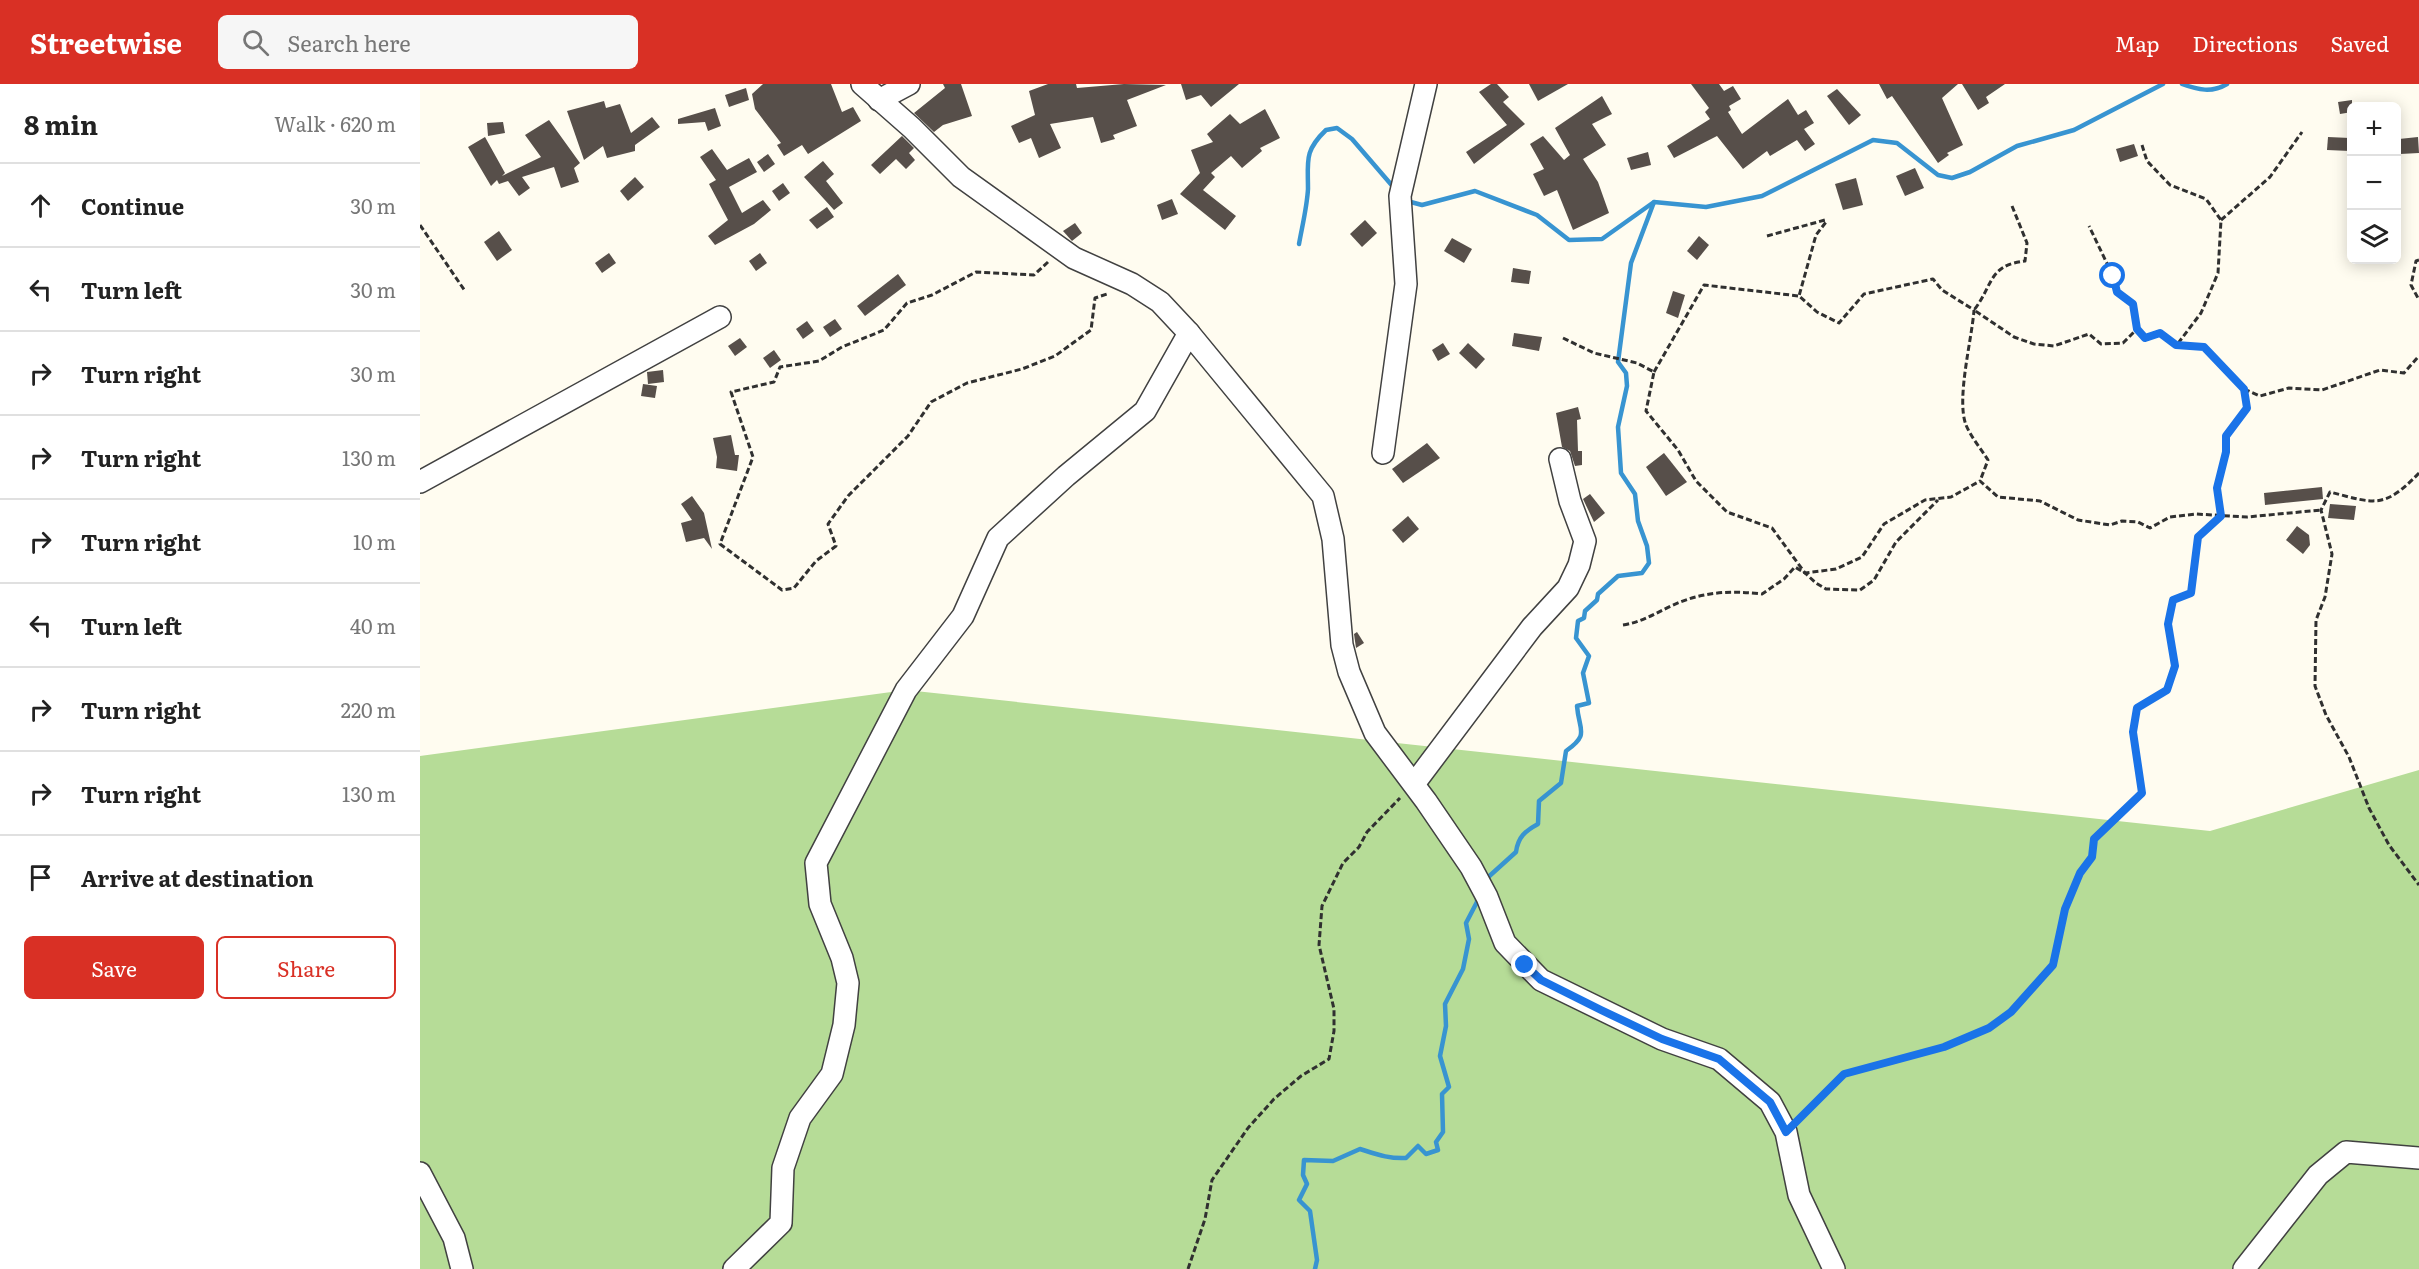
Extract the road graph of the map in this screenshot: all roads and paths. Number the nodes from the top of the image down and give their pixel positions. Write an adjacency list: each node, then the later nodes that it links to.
1 (862, 84): 4 (street)
2 (909, 84): 4 (street)
3 (1426, 84): 27 (street)
4 (879, 100): 12 (street)
5 (2302, 132): 8 (path)
6 (2142, 145): 8 (path)
7 (2012, 206): 18 (path)
8 (2221, 220): 23 (path)
9 (420, 225): 15 (path)
10 (2089, 226): 20 (path)
11 (1767, 236): 16 (path)
12 (1063, 250): 14 (street); 14 (path)
13 (2419, 260): 17 (path)
14 (1132, 284): 21 (street)
15 (465, 291)
16 (1799, 296): 18 (path); 25 (path)
17 (2419, 300)
18 (1974, 310): 20 (path); 31 (path)
19 (720, 316): 30 (street)
20 (2137, 329): 23 (path)
21 (1189, 333): 37 (street); 43 (street)
22 (1563, 338): 25 (path)
23 (2176, 345): 26 (path)
24 (2419, 356): 26 (path)
25 (1654, 372): 35 (path)
26 (2244, 389): 34 (path)
27 (1383, 453)
28 (1560, 459): 37 (street)
29 (2419, 473): 33 (path)
30 (420, 482)
31 (1980, 482): 32 (path); 34 (path)
32 (1940, 498): 35 (path); 35 (path)
33 (2321, 510): 34 (path); 38 (path)
34 (2221, 516): 39 (path)
35 (1805, 573): 36 (path)
36 (1623, 625)
37 (1414, 784): 39 (street); 44 (path)
38 (2419, 885)
39 (1786, 1132): 45 (street)
40 (2419, 1158): 46 (street)
41 (420, 1173): 42 (street)
42 (462, 1269)
43 (734, 1269)
44 (1188, 1269)
45 (1834, 1269)
46 (2244, 1269)

